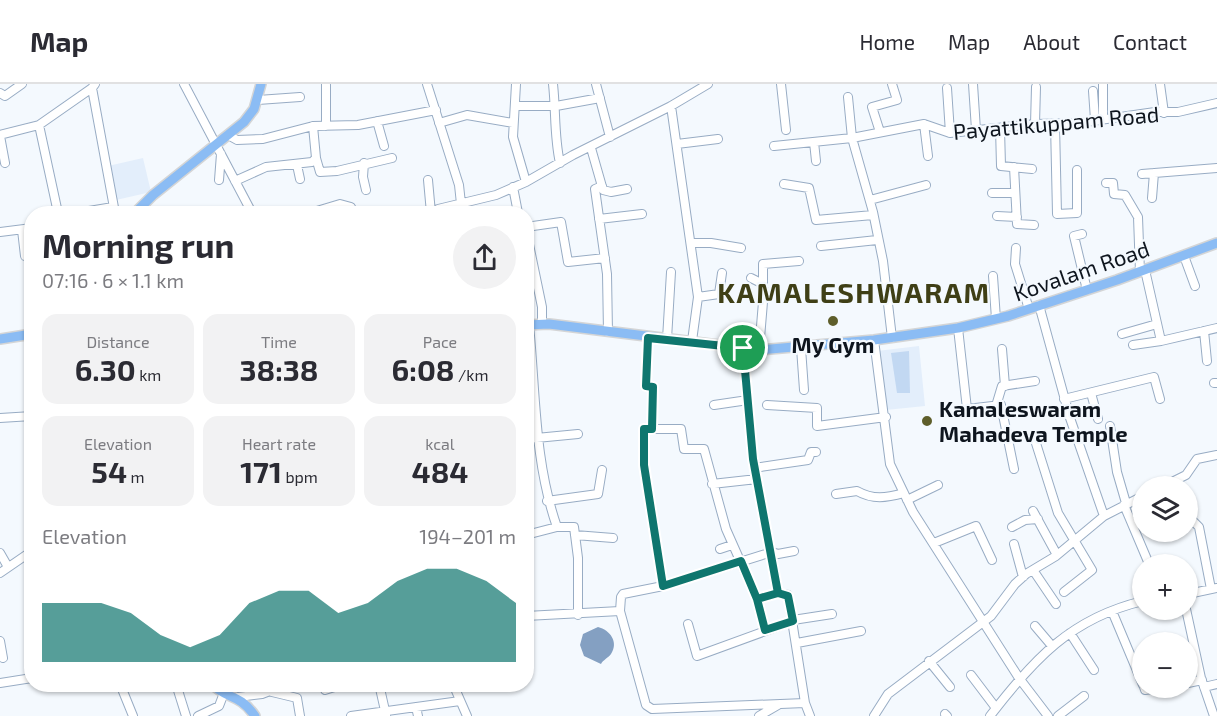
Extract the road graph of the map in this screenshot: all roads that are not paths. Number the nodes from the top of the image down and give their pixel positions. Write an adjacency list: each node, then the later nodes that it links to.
1 (22, 84): 20 (street)
2 (184, 84): 53 (street)
3 (261, 84): 24 (main road)
4 (427, 84): 29 (street)
5 (516, 84): 26 (street)
6 (553, 84): 27 (street)
7 (596, 84): 23 (street)
8 (708, 84): 16 (street)
9 (781, 84): 42 (street)
10 (892, 84): 44 (street)
11 (973, 84): 43 (street)
12 (1103, 84): 31 (street)
13 (1160, 84): 30 (street)
14 (326, 85): 40 (street)
15 (94, 86): 38 (street); 90 (street)
16 (693, 87): 28 (street)
17 (1036, 87): 36 (street)
18 (947, 88): 45 (street)
19 (1093, 92): 31 (street)
20 (0, 93)
21 (300, 97): 24 (street)
22 (848, 97): 49 (street)
23 (600, 98): 27 (street); 48 (street)
24 (258, 100): 46 (main road)
25 (1217, 103): 30 (street, Payattikuppam Road)
26 (515, 106): 27 (street); 34 (street)
27 (556, 106): 64 (street)
28 (671, 106): 48 (street); 52 (street)
29 (436, 110): 32 (street); 33 (street)
30 (1164, 113): 31 (street, Payattikuppam Road)
31 (1099, 119): 37 (street, Payattikuppam Road)
32 (377, 121): 40 (street); 54 (street)
33 (439, 123): 34 (street); 88 (street)
34 (513, 123): 76 (street)
35 (924, 124): 44 (street, Payattikuppam Road); 45 (street, Payattikuppam Road); 58 (street)
36 (1035, 124): 37 (street, Payattikuppam Road); 41 (street, Payattikuppam Road)
37 (1055, 124): 69 (street)
38 (39, 125): 47 (street); 89 (street)
39 (313, 126): 40 (street); 46 (street); 59 (street)
40 (326, 126)
41 (1000, 128): 43 (street, Payattikuppam Road); 66 (street)
42 (786, 130)
43 (976, 130): 45 (street, Payattikuppam Road)
44 (880, 132): 49 (street, Payattikuppam Road)
45 (950, 133)
46 (228, 135): 53 (main road)
47 (0, 136): 62 (street)
48 (610, 137): 56 (street)
49 (852, 138): 51 (street, Payattikuppam Road); 87 (street)
50 (718, 139): 52 (street)
51 (814, 142): 55 (street, Payattikuppam Road); 61 (street)
52 (677, 144): 108 (street)
53 (217, 145): 57 (street); 91 (main road)
54 (384, 146)
55 (774, 146)
56 (591, 148): 64 (street); 80 (street)
57 (221, 154): 73 (street); 75 (street)
58 (928, 156)
59 (316, 158): 63 (street); 65 (street)
60 (392, 158): 63 (street)
61 (816, 161)
62 (5, 163)
63 (364, 163): 83 (street)
64 (561, 163): 76 (street)
65 (297, 165): 72 (street); 75 (street)
66 (1014, 167): 68 (street); 85 (street)
67 (1217, 168): 70 (street)
68 (1032, 169)
69 (1077, 170)
70 (1154, 173): 71 (street); 86 (street)
71 (1142, 174)
72 (300, 178)
73 (219, 180)
74 (428, 180): 93 (street)
75 (235, 181): 92 (street)
76 (526, 182): 81 (street)
77 (1106, 183): 118 (street)
78 (784, 184): 98 (street)
79 (926, 185): 87 (street)
80 (602, 186): 82 (street); 101 (street)
81 (513, 188): 88 (street); 96 (street)
82 (627, 189)
83 (366, 190)
84 (992, 193): 85 (street)
85 (1013, 193): 100 (street)
86 (1152, 198)
87 (870, 200): 98 (street)
88 (461, 203): 94 (street); 95 (street)
89 (56, 206)
90 (113, 206)
91 (142, 206)
92 (248, 206)
93 (430, 206)
94 (452, 206)
95 (461, 206)
96 (517, 206)
97 (642, 214): 101 (street)
98 (873, 215): 107 (street)
99 (997, 216): 100 (street)
100 (1017, 217): 102 (street)
101 (599, 219): 115 (street)
102 (1034, 225)
103 (534, 227): 115 (street)
104 (22, 230): 105 (street); 111 (street)
105 (0, 232)
106 (1082, 234): 125 (street)
107 (877, 240): 110 (street); 140 (street)
108 (692, 243): 112 (street); 126 (street)
109 (1217, 243): 114 (main road, Kovalam Road)
110 (821, 246)
111 (24, 247)
112 (741, 248)
113 (1016, 249): 128 (street)
114 (1184, 256): 118 (main road, Kovalam Road); 123 (street)
115 (605, 258): 136 (street)
116 (799, 261): 124 (street)
117 (534, 268): 130 (street)
118 (1142, 271): 125 (main road, Kovalam Road); 131 (street)
119 (671, 272): 142 (street)
120 (722, 273): 126 (street)
121 (993, 276): 129 (street)
122 (751, 278): 124 (street)
123 (1195, 286)
124 (764, 287): 150 (street)
125 (1087, 290): 127 (main road, Kovalam Road)
126 (698, 297): 144 (street)
127 (1040, 305): 128 (main road, Kovalam Road); 157 (street)
128 (1029, 309): 129 (main road, Kovalam Road)
129 (996, 319): 133 (main road, Kovalam Road)
130 (542, 324): 132 (main road, Kovalam Road); 136 (main road, Kovalam Road)
131 (1157, 324): 137 (street); 145 (street)
132 (534, 325)
133 (958, 328): 140 (main road, Kovalam Road); 162 (street)
134 (1217, 328): 135 (street)
135 (1204, 331): 145 (street); 151 (street)
136 (608, 332): 139 (main road, Kovalam Road)
137 (1122, 334)
138 (24, 335): 141 (main road)
139 (648, 338): 142 (main road, Kovalam Road); 168 (street)
140 (892, 338): 143 (main road, Kovalam Road)
141 (0, 339)
142 (667, 339): 144 (main road, Kovalam Road)
143 (874, 340): 148 (main road, Kovalam Road); 164 (street)
144 (692, 341): 147 (main road, Kovalam Road)
145 (1161, 341): 146 (street)
146 (1133, 345)
147 (743, 348): 150 (main road, Kovalam Road); 159 (street)
148 (801, 348): 150 (main road, Kovalam Road); 154 (street)
149 (1002, 349): 153 (street)
150 (759, 350)
151 (1207, 361)
152 (1035, 381): 153 (street)
153 (1005, 386): 162 (street)
154 (804, 390)
155 (534, 392): 171 (street)
156 (1091, 393): 157 (street); 158 (street); 166 (street)
157 (1064, 399): 187 (street)
158 (1160, 399)
159 (748, 400): 160 (street); 175 (street)
160 (714, 405)
161 (767, 405): 164 (street)
162 (999, 406): 176 (street)
163 (24, 416): 165 (street)
164 (886, 417): 183 (street)
165 (0, 418)
166 (1098, 419)
167 (1110, 426): 186 (street)
168 (652, 429): 180 (street); 211 (street)
169 (578, 434): 171 (street)
170 (534, 437): 171 (street)
171 (538, 437): 184 (street)
172 (1034, 437): 194 (street)
173 (816, 452): 175 (street)
174 (1217, 455): 178 (street)
175 (754, 468): 179 (street)
176 (1014, 469)
177 (602, 470): 184 (street)
178 (1184, 476)
179 (757, 479): 180 (street); 200 (street)
180 (712, 484): 197 (street)
181 (938, 485): 183 (street)
182 (836, 494): 183 (street)
183 (906, 497): 195 (street)
184 (547, 501): 189 (street)
185 (1132, 501): 186 (street)
186 (1125, 504): 187 (street); 202 (street)
187 (1104, 516): 194 (street)
188 (1198, 526): 212 (street)
189 (557, 527): 191 (street); 192 (street)
190 (1012, 527): 203 (street)
191 (534, 533)
192 (575, 535): 193 (street); 222 (street)
193 (613, 538)
194 (1075, 542): 203 (street); 213 (street)
195 (934, 543): 205 (street); 224 (street)
196 (1014, 544): 210 (street)
197 (732, 545): 198 (street); 206 (street)
198 (720, 549)
199 (794, 551): 200 (street)
200 (772, 552): 206 (street); 215 (street)
201 (0, 553): 207 (street)
202 (1145, 554)
203 (1057, 555): 208 (street)
204 (24, 556): 207 (street)
205 (992, 560)
206 (741, 561): 211 (street); 216 (street)
207 (8, 567): 209 (street)
208 (1033, 570): 210 (street); 217 (street)
209 (0, 573)
210 (1023, 577): 224 (street)
211 (663, 586): 220 (street)
212 (1214, 588): 214 (street)
213 (1064, 592)
214 (1198, 592)
215 (778, 593): 216 (street); 226 (street)
216 (757, 599): 229 (street)
217 (1056, 603)
218 (1132, 605): 219 (street)
219 (1112, 611): 231 (street); 236 (street)
220 (620, 612): 222 (street); 258 (street)
221 (832, 614): 226 (street)
222 (578, 615): 223 (street)
223 (534, 616)
224 (983, 620): 237 (street); 240 (street)
225 (1188, 620): 244 (street)
226 (793, 621): 229 (street); 233 (street)
227 (687, 624): 229 (street)
228 (1035, 626): 234 (street)
229 (765, 630)
230 (861, 631): 233 (street)
231 (1070, 633): 234 (street); 238 (street)
232 (0, 641): 235 (street)
233 (797, 643): 256 (street)
234 (1052, 646): 240 (street)
235 (3, 658)
236 (1132, 659)
237 (929, 661): 246 (street); 273 (street)
238 (1094, 670)
239 (971, 675): 260 (street)
240 (1019, 678): 260 (street); 275 (street)
241 (24, 679): 242 (street)
242 (0, 683)
243 (1198, 684): 244 (street)
244 (1203, 684): 245 (street); 277 (street)
245 (1217, 684)
246 (950, 687)
247 (123, 692): 262 (street)
248 (178, 692): 263 (street)
249 (381, 692): 261 (street)
250 (456, 692): 255 (street)
251 (224, 693): 254 (main road); 264 (street)
252 (266, 693): 254 (street); 266 (street)
253 (1084, 696): 276 (street)
254 (238, 698): 265 (main road)
255 (460, 701): 259 (street); 269 (street)
256 (805, 703): 257 (street); 272 (street)
257 (779, 704): 258 (street); 271 (street)
258 (646, 705): 270 (street)
259 (416, 707): 261 (street); 268 (street)
260 (996, 708): 274 (street)
261 (385, 714): 267 (street)
262 (133, 716)
263 (186, 716)
264 (198, 716)
265 (255, 716)
266 (300, 716)
267 (351, 716)
268 (418, 716)
269 (467, 716)
270 (646, 716)
271 (759, 716)
272 (810, 716)
273 (874, 716)
274 (990, 716)
275 (1048, 716)
276 (1058, 716)
277 (1214, 716)

